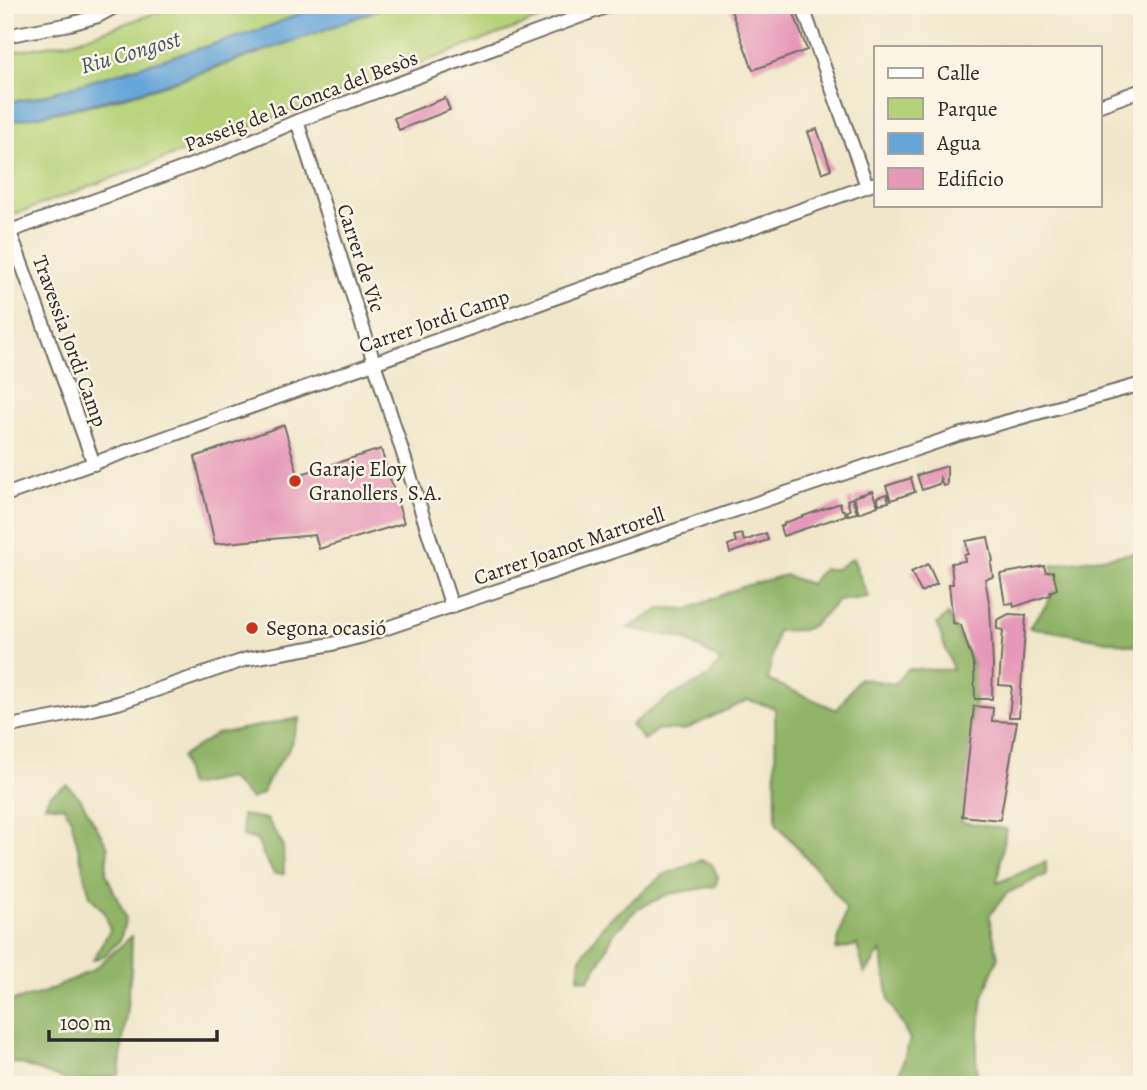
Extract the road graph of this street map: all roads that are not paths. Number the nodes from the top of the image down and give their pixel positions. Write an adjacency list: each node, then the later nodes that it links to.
1 (118, 5): 4 (street)
2 (611, 5): 7 (street, Passeig de la Conca del Besòs)
3 (802, 5): 8 (street)
4 (5, 36)
5 (1142, 90): 6 (street)
6 (1102, 104)
7 (297, 121): 9 (street, Passeig de la Conca del Besòs); 10 (street, Carrer de Vic)
8 (871, 185): 10 (street, Carrer Jordi Camp)
9 (8, 232): 12 (street, Travessia Jordi Camp)
10 (374, 362): 12 (street, Carrer Jordi Camp); 14 (street, Carrer de Vic)
11 (1142, 384): 14 (street, Carrer Joanot Martorell)
12 (94, 464): 13 (street, Carrer Jordi Camp)
13 (5, 495)
14 (452, 607): 15 (street, Carrer Joanot Martorell)
15 (5, 727)

